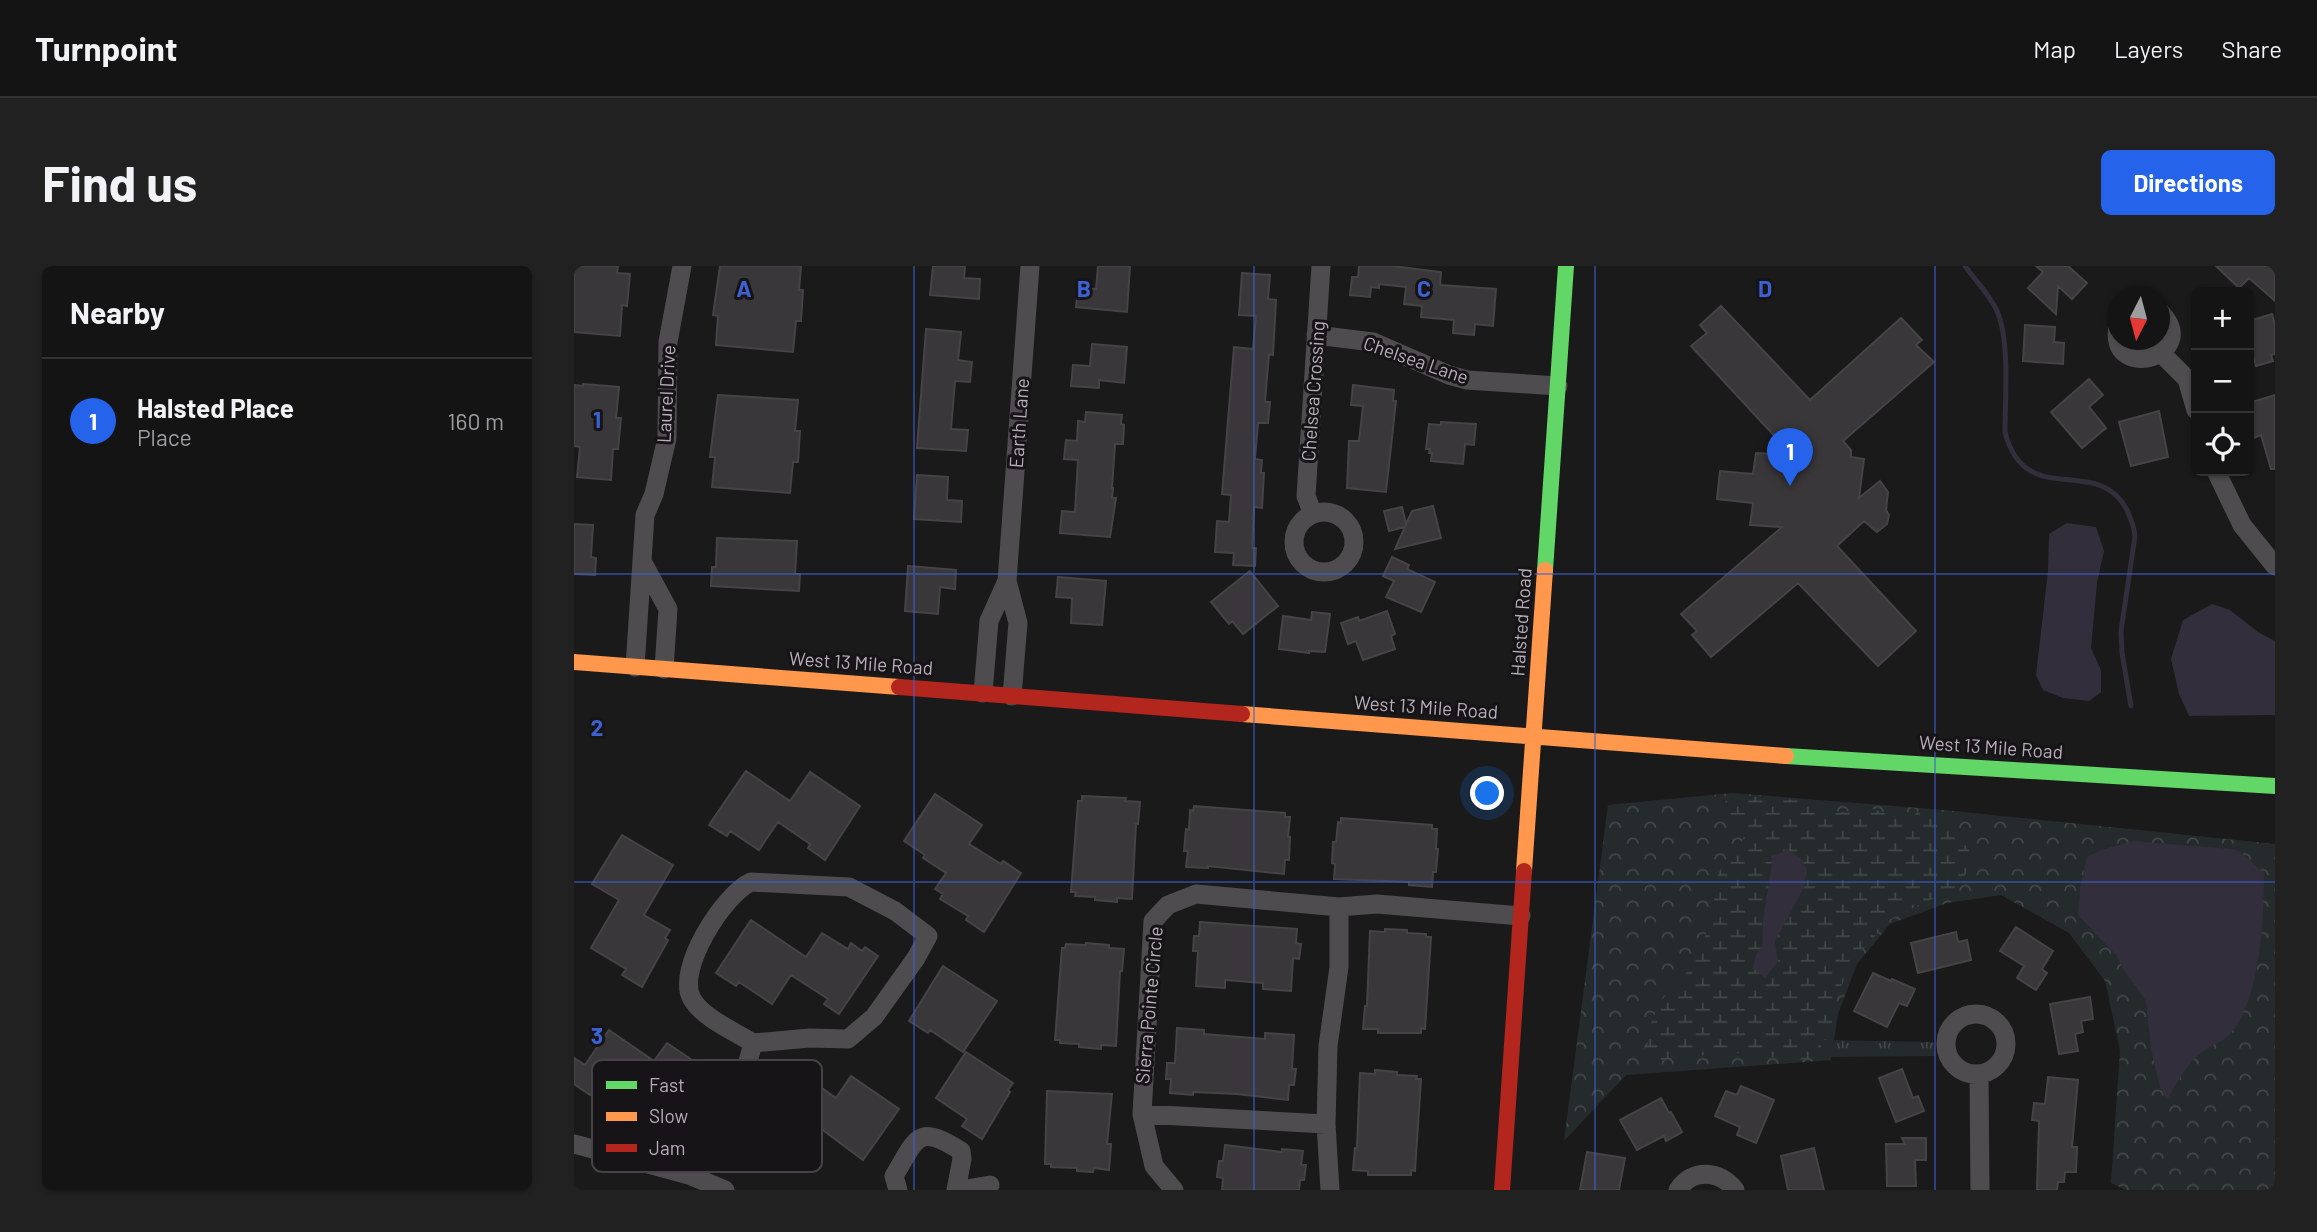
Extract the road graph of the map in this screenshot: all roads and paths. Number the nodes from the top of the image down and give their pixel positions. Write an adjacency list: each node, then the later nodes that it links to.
1 (682, 266): 13 (street, Laurel Drive)
2 (1031, 266): 15 (street, Earth Lane)
3 (1321, 266): 5 (street, Chelsea Crossing)
4 (1566, 266): 9 (street, Halsted Road)
5 (1316, 335): 9 (street, Chelsea Lane); 12 (street, Chelsea Crossing)
6 (2124, 350): 8 (street)
7 (2164, 350): 8 (street)
8 (2161, 353): 10 (street)
9 (1558, 386): 21 (street, Halsted Road)
10 (2191, 393)
11 (2218, 476): 14 (street)
12 (1313, 514)
13 (643, 563): 17 (street, Laurel Drive); 18 (street)
14 (2275, 566)
15 (1007, 581): 19 (street, Earth Lane); 20 (street, Earth Lane)
16 (574, 662): 17 (street, West 13 Mile Road)
17 (635, 667): 18 (street, West 13 Mile Road)
18 (664, 669): 19 (street, West 13 Mile Road)
19 (983, 694): 20 (street, West 13 Mile Road)
20 (1012, 696): 21 (street, West 13 Mile Road)
21 (1534, 737): 22 (street, West 13 Mile Road); 24 (street, Halsted Road)
22 (2275, 786)
23 (1339, 907): 24 (street, Sierra Pointe Circle); 28 (street, Sierra Pointe Circle); 29 (street)
24 (1521, 916): 41 (street, Halsted Road)
25 (753, 1043): 25 (street); 26 (street)
26 (748, 1060)
27 (1979, 1074): 44 (street)
28 (1142, 1114): 29 (street); 39 (street, Sierra Pointe Circle)
29 (1326, 1124): 40 (street)
30 (574, 1144): 31 (street)
31 (592, 1149)
32 (677, 1172): 34 (street)
33 (690, 1172): 34 (street)
34 (688, 1175): 36 (street)
35 (990, 1185): 38 (street)
36 (725, 1190)
37 (898, 1190): 38 (street)
38 (959, 1190)
39 (1174, 1190)
40 (1330, 1190)
41 (1502, 1190)
42 (1678, 1190): 43 (street)
43 (1735, 1190)
44 (1980, 1190)

